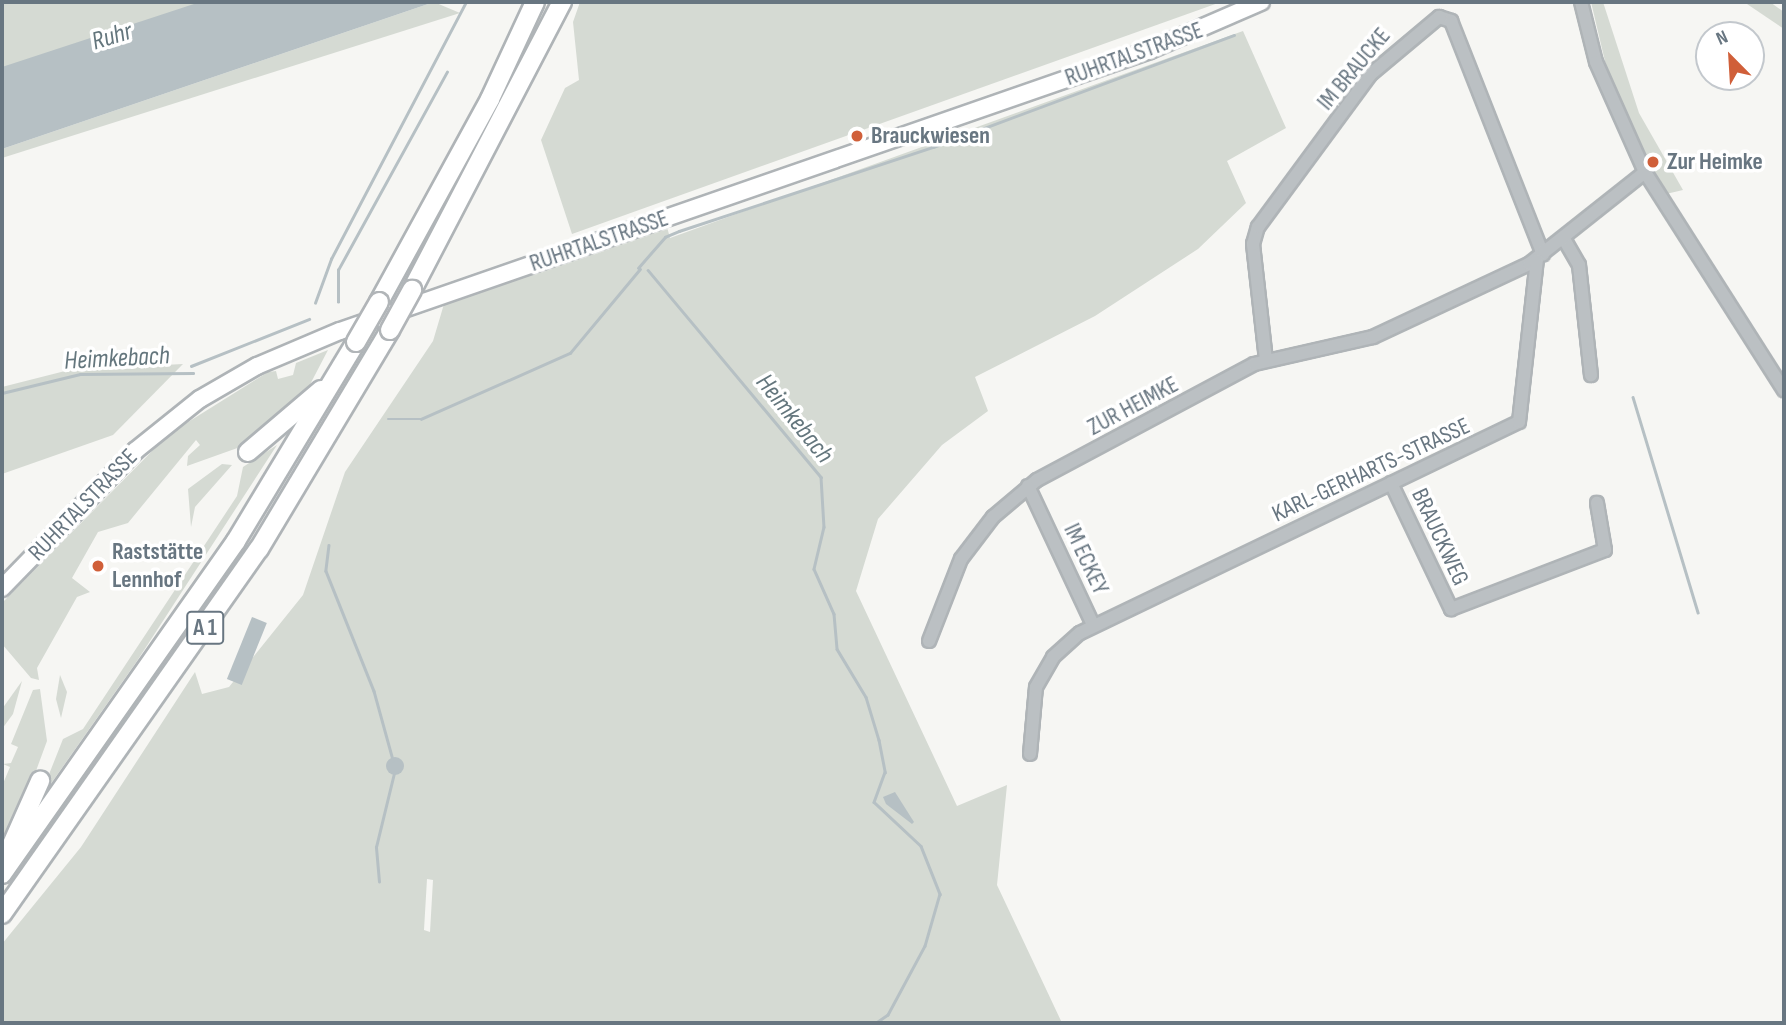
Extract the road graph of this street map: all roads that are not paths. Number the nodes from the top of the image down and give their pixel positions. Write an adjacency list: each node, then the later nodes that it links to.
1 (535, 2): 9 (highway, A 1, bridge)
2 (562, 2): 23 (highway, A 1, bridge)
3 (1261, 2): 16 (main road, RUHRTALSTRASSE)
4 (1581, 2): 5 (street)
5 (1645, 172): 6 (street, ZUR HEIMKE); 11 (street)
6 (1564, 239): 7 (street, ZUR HEIMKE); 10 (street)
7 (1540, 257): 8 (street, ZUR HEIMKE); 8 (street, IM BRAUCKE); 13 (street, KARL-GERHARTS-STRASSE)
8 (1266, 360): 14 (street, ZUR HEIMKE)
9 (341, 370): 12 (highway); 22 (highway, A 1)
10 (1591, 375)
11 (1784, 390)
12 (248, 452)
13 (1391, 483): 15 (street, BRAUCKWEG); 17 (street, KARL-GERHARTS-STRASSE)
14 (1028, 486): 17 (street, IM ECKEY); 18 (street, ZUR HEIMKE)
15 (1597, 503)
16 (2, 588)
17 (1093, 625): 19 (street, IM ECKEY)
18 (929, 641)
19 (1030, 754)
20 (40, 781): 21 (highway)
21 (2, 863)
22 (2, 874)
23 (2, 914)

